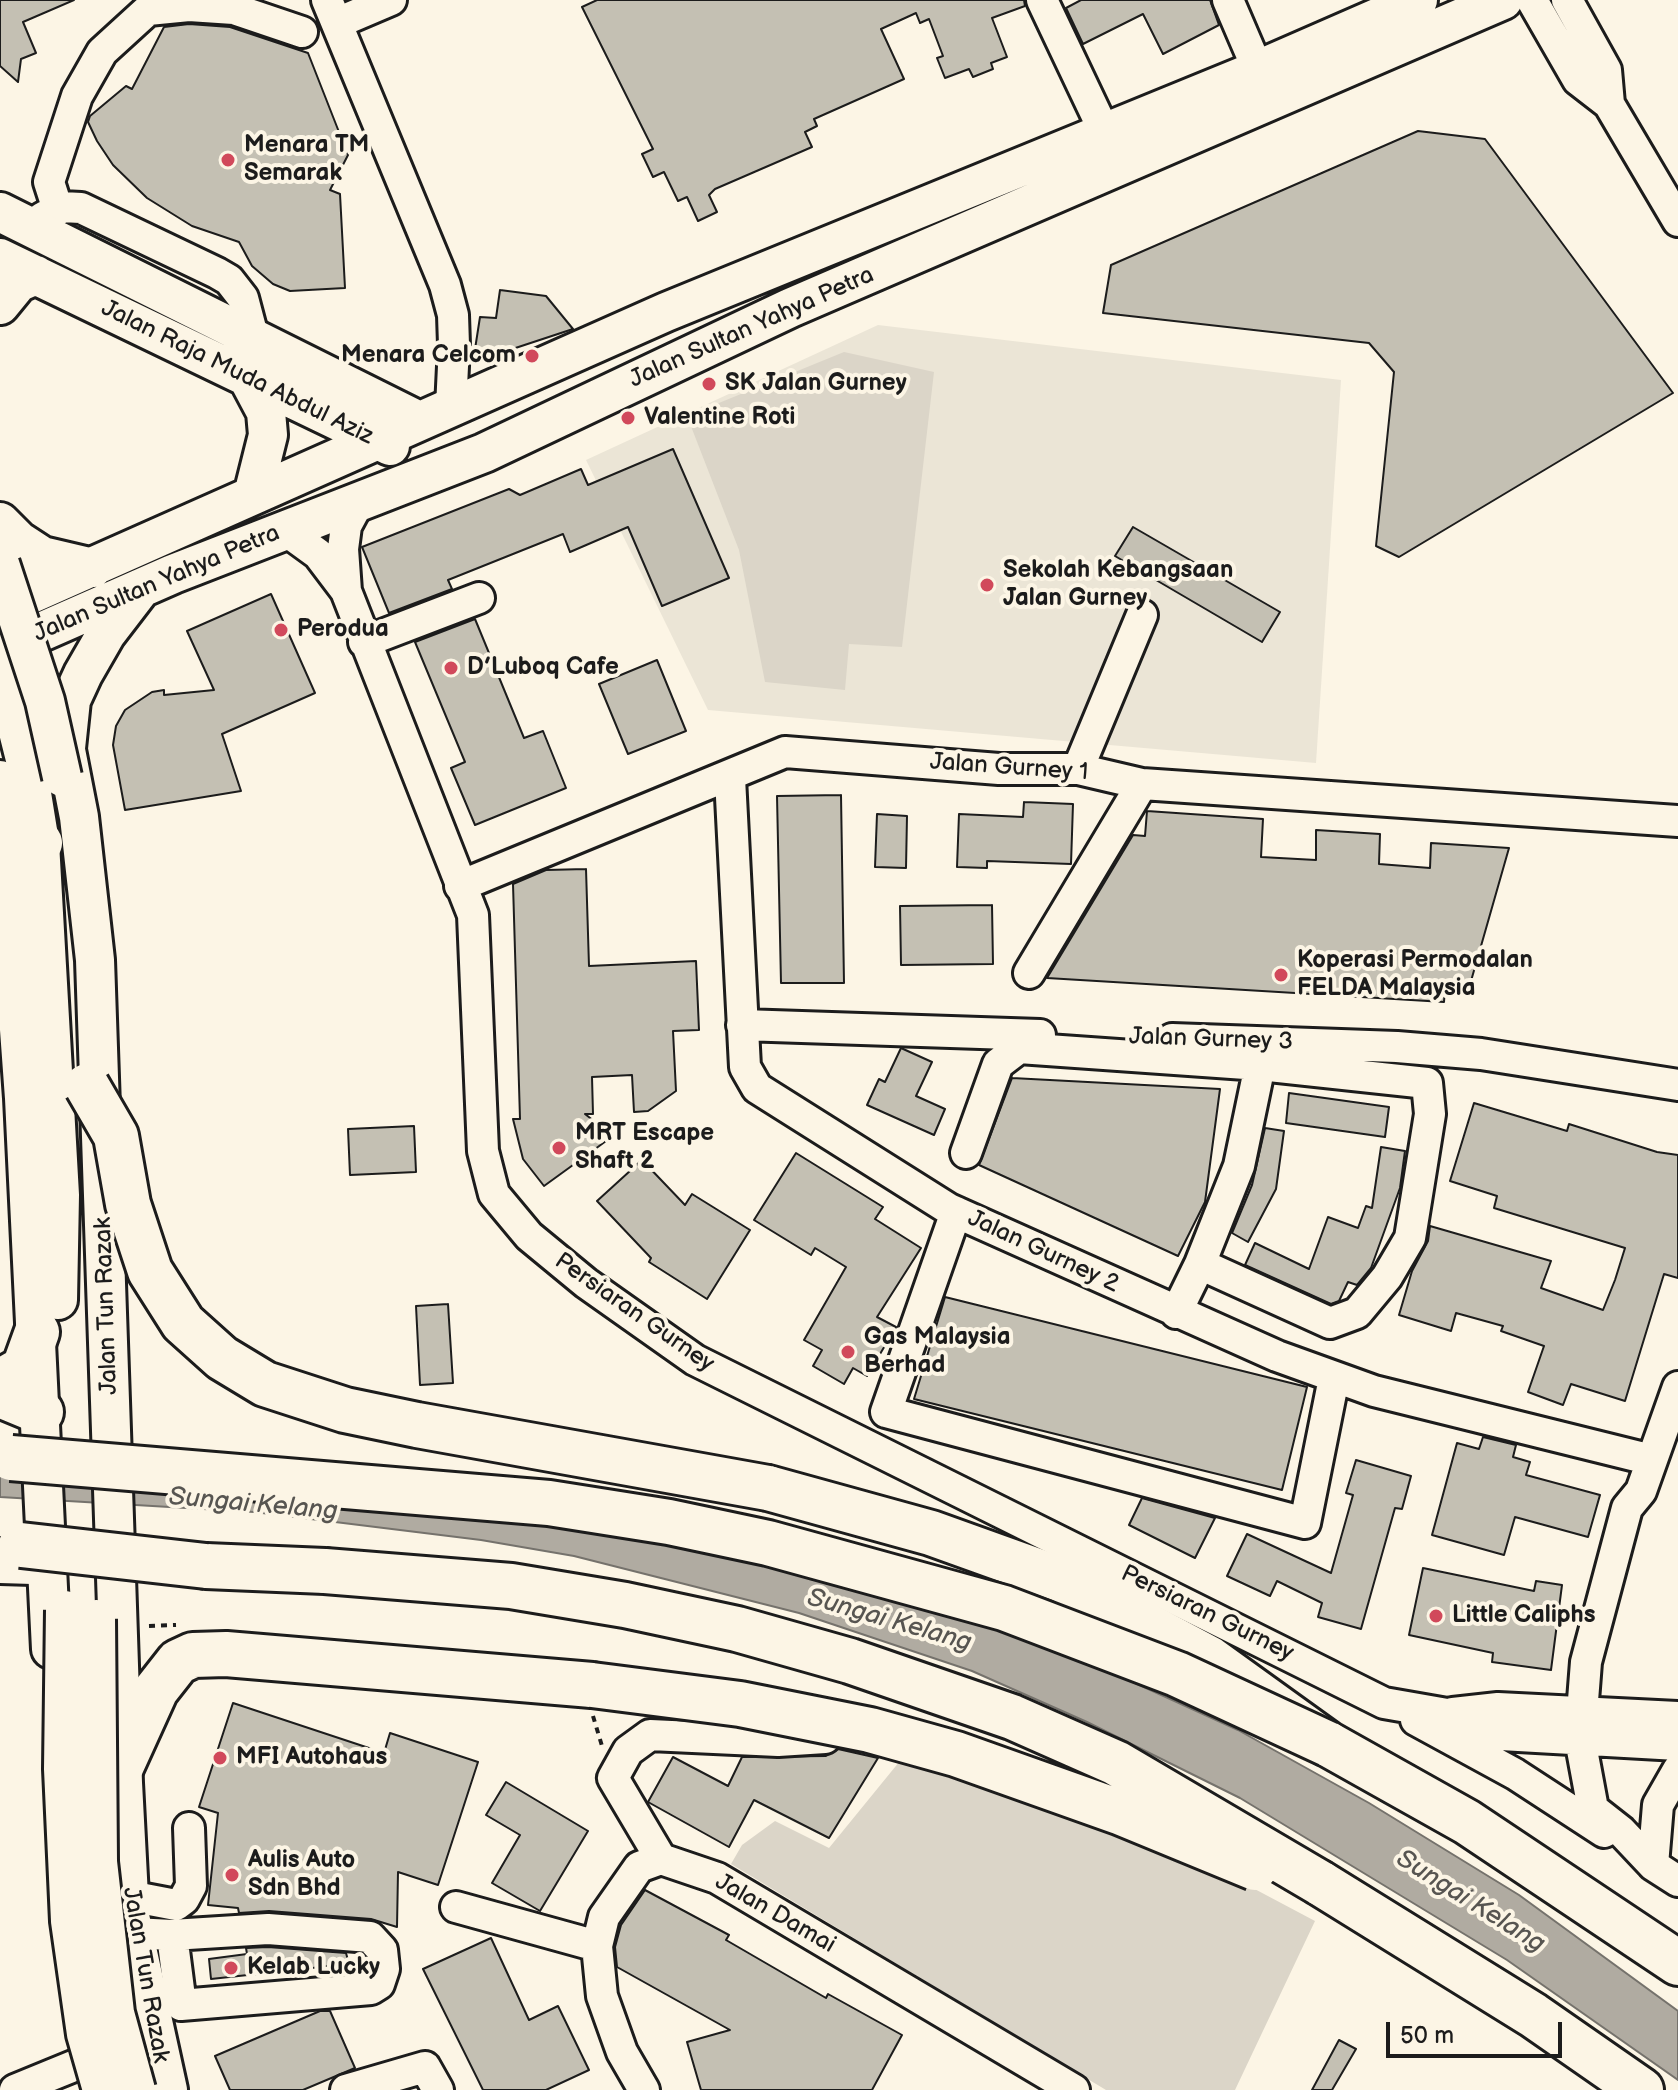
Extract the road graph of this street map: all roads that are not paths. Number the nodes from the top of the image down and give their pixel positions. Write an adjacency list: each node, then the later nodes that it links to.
1 (391, 0): 8 (street)
2 (1042, 0): 12 (street)
3 (1228, 0): 10 (street)
4 (1418, 0): 10 (main road, Jalan Sultan Yahya Petra)
5 (1503, 0): 21 (main road, Jalan Sultan Yahya Petra)
6 (1532, 0): 11 (street)
7 (1567, 0): 11 (street)
8 (332, 12): 19 (street)
9 (302, 32): 13 (street)
10 (1258, 70): 12 (main road, Jalan Sultan Yahya Petra)
11 (1609, 104): 14 (street)
12 (1105, 133): 19 (main road, Jalan Sultan Yahya Petra)
13 (29, 216): 19 (main road, Jalan Raja Muda Abdul Aziz)
14 (1678, 221)
15 (0, 258): 16 (main road, Jalan Raja Muda Abdul Aziz)
16 (36, 275): 17 (main road); 18 (main road, Jalan Raja Muda Abdul Aziz)
17 (0, 305)
18 (249, 380): 20 (main road, Jalan Raja Muda Abdul Aziz); 22 (main road)
19 (435, 414): 20 (main road, Jalan Sultan Yahya Petra)
20 (372, 440): 21 (main road, Jalan Raja Muda Abdul Aziz); 22 (main road, Jalan Sultan Yahya Petra)
21 (484, 453): 23 (main road, Jalan Sultan Yahya Petra)
22 (253, 495): 28 (main road, Jalan Sultan Yahya Petra)
23 (360, 500): 26 (main road, Jalan Sultan Yahya Petra); 30 (street, Persiaran Gurney)
24 (0, 522): 28 (main road)
25 (0, 529): 32 (main road, Jalan Tun Razak)
26 (285, 530): 29 (main road, Jalan Sultan Yahya Petra); 30 (street, Persiaran Gurney)
27 (0, 564): 50 (main road, Jalan Tun Razak, bridge)
28 (93, 568): 32 (main road, Jalan Sultan Yahya Petra)
29 (142, 588): 34 (main road, Jalan Sultan Yahya Petra); 38 (main road)
30 (346, 591): 35 (street, Persiaran Gurney)
31 (479, 598): 35 (street)
32 (12, 602): 34 (main road, Jalan Tun Razak)
33 (1142, 615): 39 (street)
34 (37, 634): 36 (main road, Jalan Sultan Yahya Petra); 38 (main road, Jalan Tun Razak)
35 (364, 642): 45 (street, Persiaran Gurney)
36 (0, 650)
37 (0, 660): 44 (main road, Jalan Tun Razak)
38 (66, 748): 73 (main road, Jalan Tun Razak, bridge)
39 (1078, 769): 40 (street, Jalan Gurney 1); 42 (street, Jalan Gurney 1)
40 (730, 778): 45 (street, Jalan Gurney 1); 47 (street, Jalan Gurney 2)
41 (0, 783): 44 (highway)
42 (1142, 784): 43 (street, Jalan Gurney 1); 46 (street)
43 (1678, 821)
44 (20, 836): 51 (main road, Jalan Tun Razak); 86 (main road, Jalan Tun Razak, bridge)
45 (460, 886): 67 (street, Persiaran Gurney)
46 (1029, 973)
47 (742, 1025): 49 (street, Jalan Gurney 3); 53 (street, Jalan Gurney 2)
48 (1260, 1065): 52 (street); 54 (street); 54 (street)
49 (1678, 1085)
50 (87, 1086): 71 (highway, bridge); 87 (main road, Jalan Tun Razak, bridge)
51 (12, 1098): 56 (main road, Jalan Tun Razak)
52 (966, 1153)
53 (956, 1212): 55 (street, Jalan Gurney 2); 57 (street)
54 (1200, 1264): 55 (street)
55 (1176, 1313): 57 (street, Jalan Gurney 2)
56 (37, 1332): 58 (highway); 61 (main road, Jalan Tun Razak)
57 (1334, 1378): 63 (street, Jalan Gurney 2)
58 (0, 1382)
59 (1678, 1387): 63 (street)
60 (0, 1395): 61 (highway)
61 (41, 1412): 86 (main road, Jalan Tun Razak, bridge)
62 (4, 1457): 71 (highway, bridge)
63 (1652, 1460): 69 (street)
64 (0, 1543): 66 (highway, bridge)
65 (0, 1561): 66 (highway, bridge)
66 (206, 1566): 79 (highway, bridge)
67 (1384, 1703): 69 (street, Persiaran Gurney); 77 (street)
68 (1678, 1717): 69 (street)
69 (1591, 1726): 72 (street); 77 (street)
70 (825, 1738): 76 (street)
71 (1328, 1744): 84 (highway)
72 (1678, 1745)
73 (122, 1765): 79 (highway, bridge); 81 (main road, Jalan Tun Razak)
74 (1678, 1770): 77 (street)
75 (189, 1828): 81 (street)
76 (661, 1859): 83 (street); 92 (street, Jalan Damai)
77 (1653, 1865): 78 (street)
78 (1678, 1881)
79 (1320, 1883): 93 (highway)
80 (456, 1907): 83 (street)
81 (131, 1915): 82 (street); 85 (main road, Jalan Tun Razak)
82 (172, 1935): 85 (street); 85 (street)
83 (597, 1946): 91 (street)
84 (1678, 1963)
85 (166, 2007): 87 (main road, Jalan Tun Razak)
86 (87, 2082): 87 (street); 88 (street)
87 (156, 2085)
88 (15, 2090)
89 (346, 2090): 90 (street)
90 (438, 2090)
91 (644, 2090)
92 (1074, 2090)
93 (1641, 2090)

